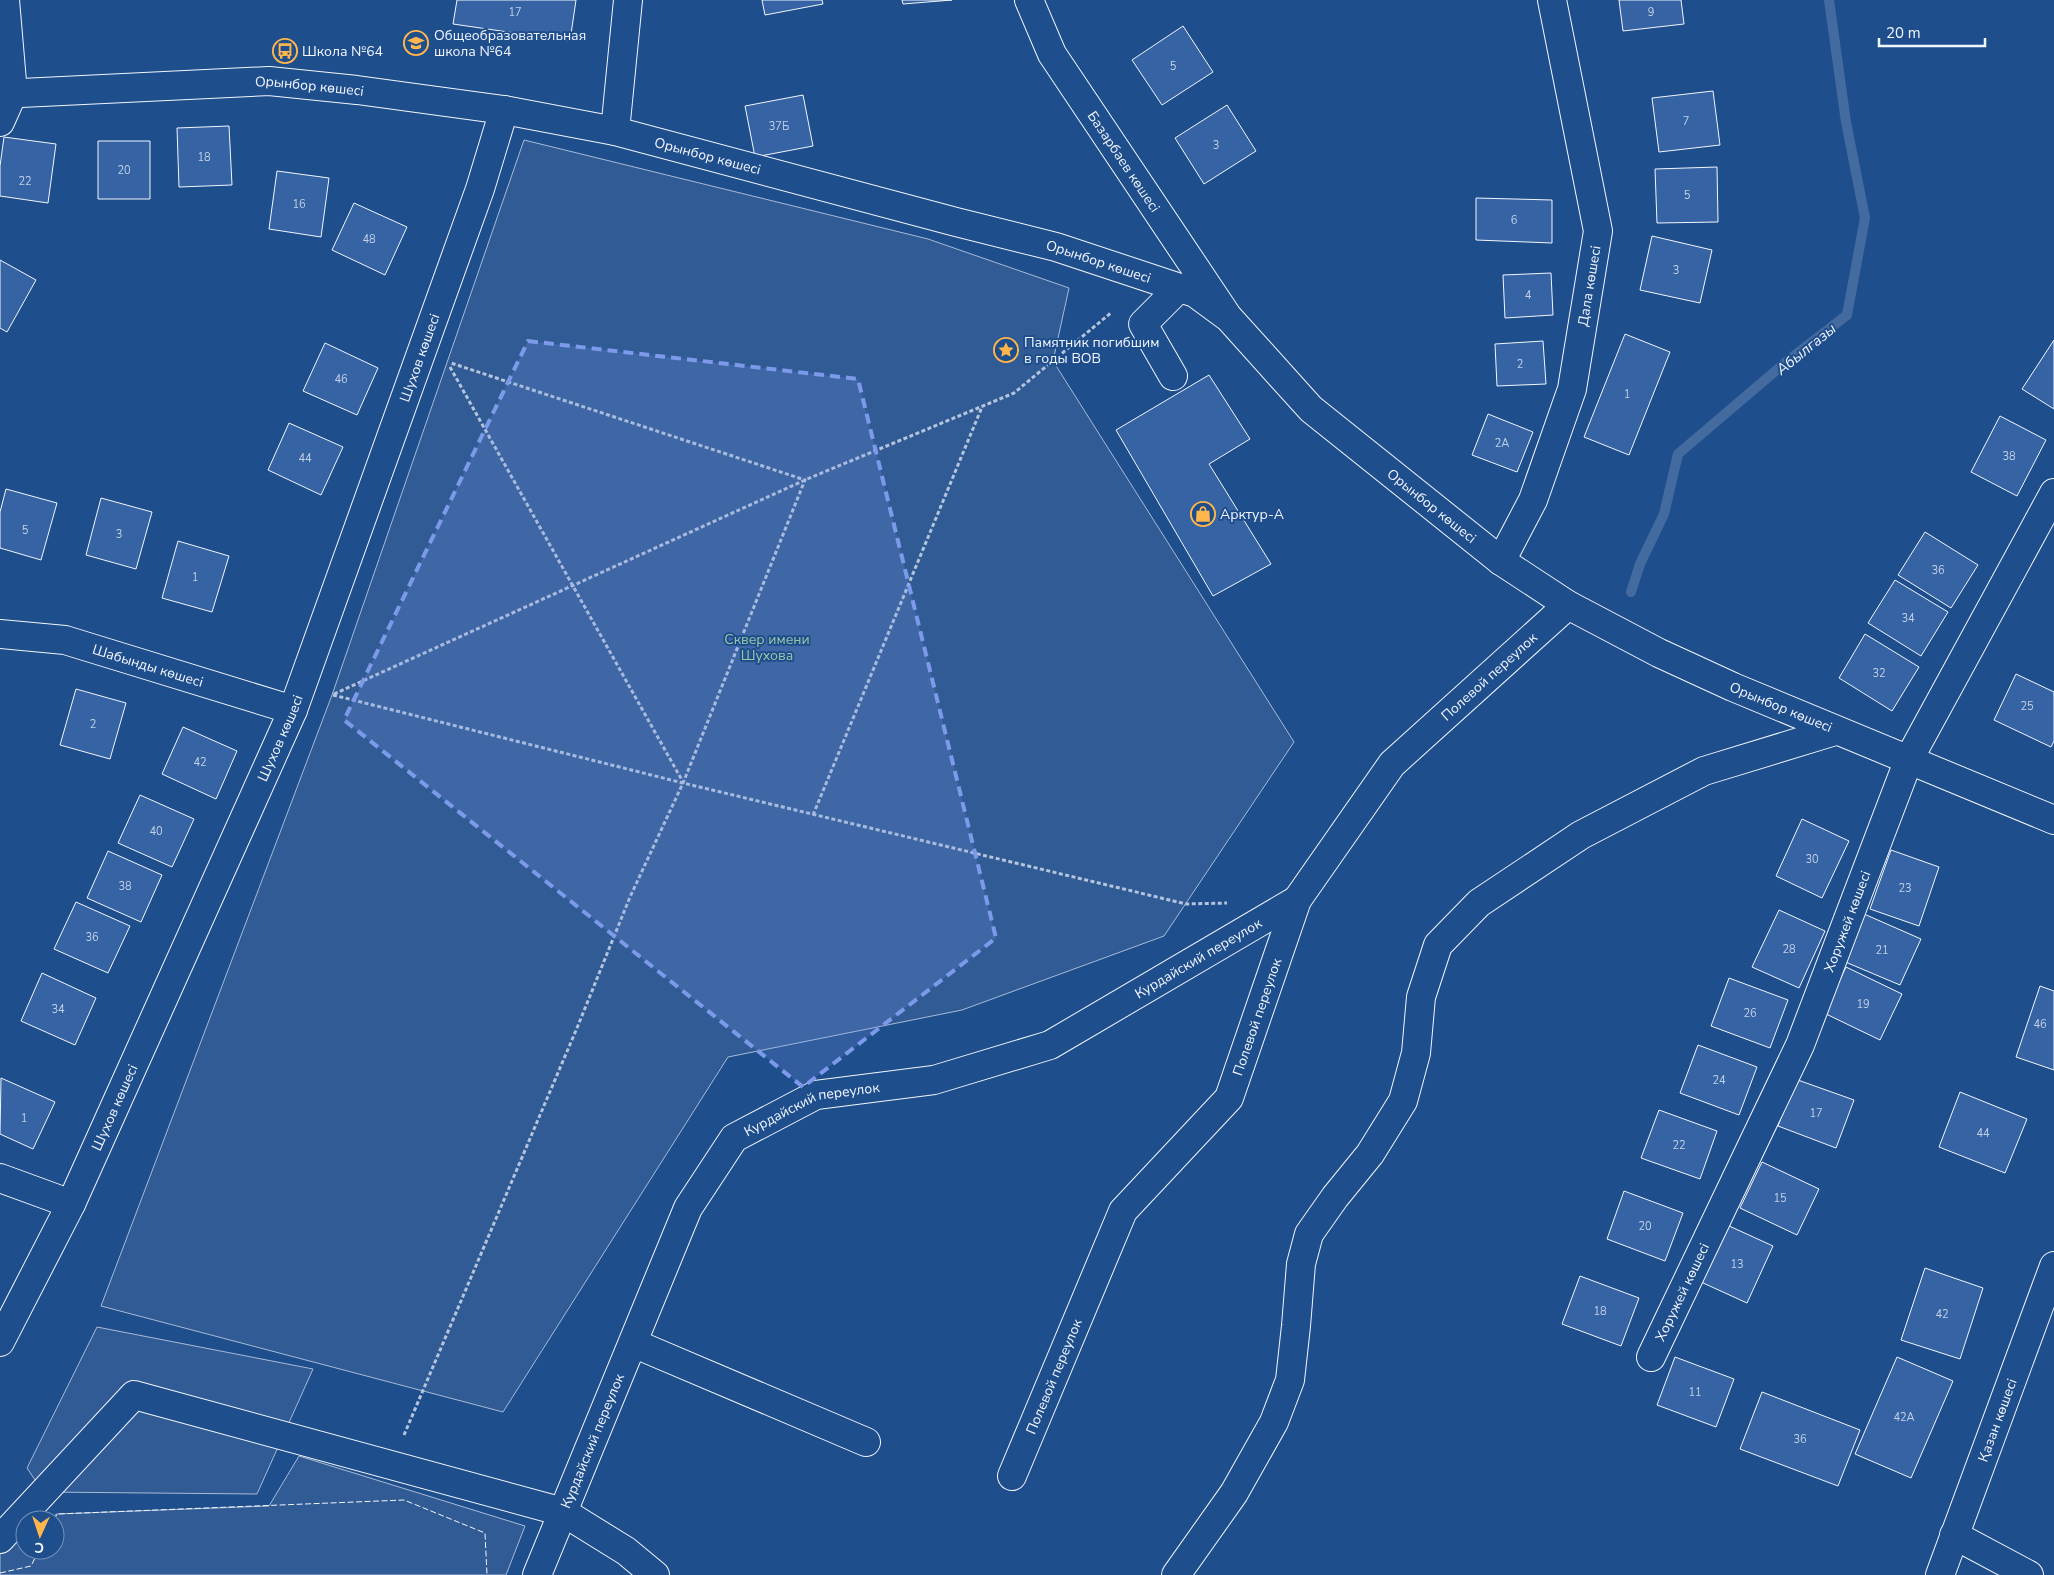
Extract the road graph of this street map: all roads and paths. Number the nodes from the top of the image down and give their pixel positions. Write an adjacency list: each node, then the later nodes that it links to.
1 (5, 0): 5 (street)
2 (628, 0): 8 (street)
3 (1029, 0): 10 (street, Базарбаев көшесі)
4 (1552, 0): 18 (street, Дала көшесі)
5 (7, 94): 6 (street, Орынбор көшесі); 7 (street)
6 (504, 110): 8 (street, Орынбор көшесі); 24 (street, Шухов көшесі)
7 (0, 122)
8 (615, 131): 9 (street, Орынбор көшесі)
9 (1179, 288): 10 (street, Орынбор көшесі); 11 (street)
10 (1228, 318): 18 (street, Орынбор көшесі)
11 (1143, 324): 14 (street); 15 (path)
12 (448, 362): 13 (path); 16 (path); 19 (path)
13 (444, 371)
14 (1173, 376)
15 (982, 407): 16 (path); 28 (path)
16 (805, 480): 19 (path); 27 (path)
17 (2054, 493): 26 (street, Хоружей көшесі)
18 (1500, 560): 20 (street, Орынбор көшесі)
19 (572, 586): 23 (path); 27 (path)
20 (1568, 605): 25 (street, Орынбор көшесі); 30 (street, Полевой переулок)
21 (0, 634): 24 (street, Шабынды көшесі)
22 (336, 686): 23 (path)
23 (332, 695): 27 (path)
24 (293, 710): 33 (street, Шухов көшесі)
25 (1835, 731): 26 (street, Орынбор көшесі); 46 (street)
26 (1909, 759): 29 (street, Орынбор көшесі); 37 (street, Хоружей көшесі)
27 (683, 783): 28 (path); 39 (path)
28 (813, 814): 31 (path)
29 (2054, 820)
30 (1297, 900): 36 (street, Курдайский переулок); 40 (street, Полевой переулок)
31 (1232, 902)
32 (0, 1178): 33 (street)
33 (71, 1204): 35 (street, Шухов көшесі)
34 (2054, 1266): 42 (street, Қазан көшесі)
35 (0, 1342)
36 (633, 1344): 38 (street); 41 (street, Курдайский переулок)
37 (1650, 1357)
38 (866, 1442)
39 (391, 1465): 41 (street); 43 (street)
40 (1012, 1476)
41 (563, 1512): 44 (street, Курдайский переулок); 45 (street)
42 (1954, 1535): 47 (street, Қазан көшесі); 48 (street)
43 (0, 1539)
44 (537, 1575)
45 (655, 1575)
46 (1176, 1575)
47 (1940, 1575)
48 (2029, 1575)

